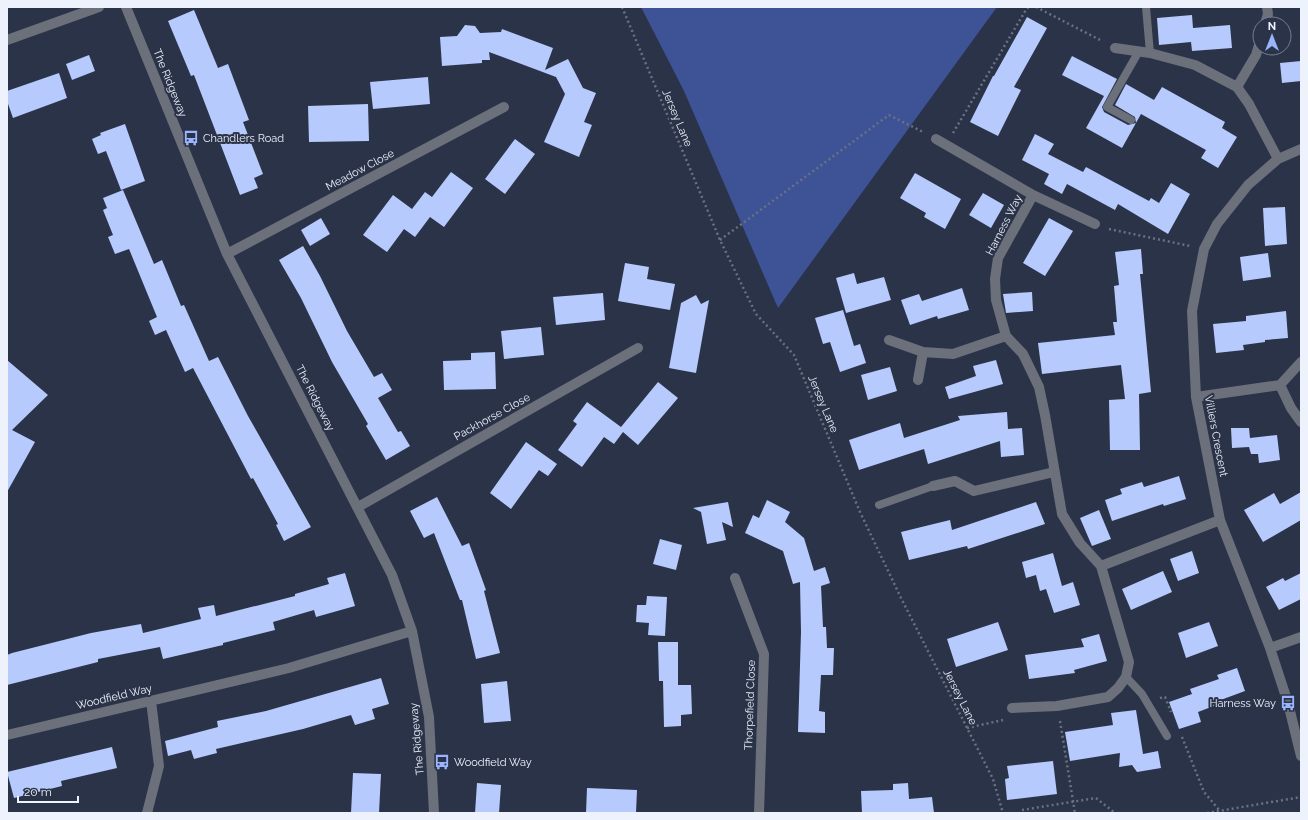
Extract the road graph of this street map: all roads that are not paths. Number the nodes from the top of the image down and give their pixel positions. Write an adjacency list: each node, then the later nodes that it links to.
1 (99, 7): 4 (street)
2 (126, 7): 17 (street, The Ridgeway)
3 (1146, 7): 7 (lane)
4 (7, 40)
5 (1115, 48): 6 (street)
6 (1139, 51): 7 (street); 11 (lane)
7 (1150, 53): 9 (street)
8 (1255, 56): 9 (street)
9 (1237, 87): 14 (street)
10 (504, 107): 17 (street, Meadow Close)
11 (1131, 120)
12 (936, 138): 15 (street, Harness Way)
13 (1301, 149): 14 (street, Villiers Crescent)
14 (1278, 159): 25 (street, Villiers Crescent)
15 (1033, 195): 16 (street, Harness Way); 18 (street, Harness Way)
16 (1095, 224)
17 (227, 254): 30 (street, The Ridgeway)
18 (1006, 336): 21 (street); 27 (street, Harness Way)
19 (889, 340): 21 (street)
20 (638, 348): 30 (street, Packhorse Close)
21 (923, 352): 23 (street)
22 (1301, 362): 24 (street)
23 (918, 380)
24 (1280, 385): 25 (street); 26 (street)
25 (1196, 397): 31 (street, Villiers Crescent)
26 (1301, 422)
27 (1054, 472): 28 (street); 32 (street, Harness Way)
28 (933, 486): 29 (lane)
29 (879, 505)
30 (358, 507): 34 (street, The Ridgeway)
31 (1220, 520): 32 (street); 36 (street, Villiers Crescent)
32 (1100, 566): 37 (street, Harness Way)
33 (736, 578): 45 (street, Thorpefield Close)
34 (412, 631): 38 (street, Woodfield Way); 44 (street, The Ridgeway)
35 (1301, 637): 36 (street)
36 (1270, 648): 42 (street, Villiers Crescent)
37 (1126, 677): 39 (street); 41 (lane)
38 (151, 700): 40 (street, Woodfield Way); 43 (street)
39 (1012, 708)
40 (7, 735)
41 (1167, 736)
42 (1301, 756)
43 (147, 813)
44 (434, 813)
45 (759, 813)

